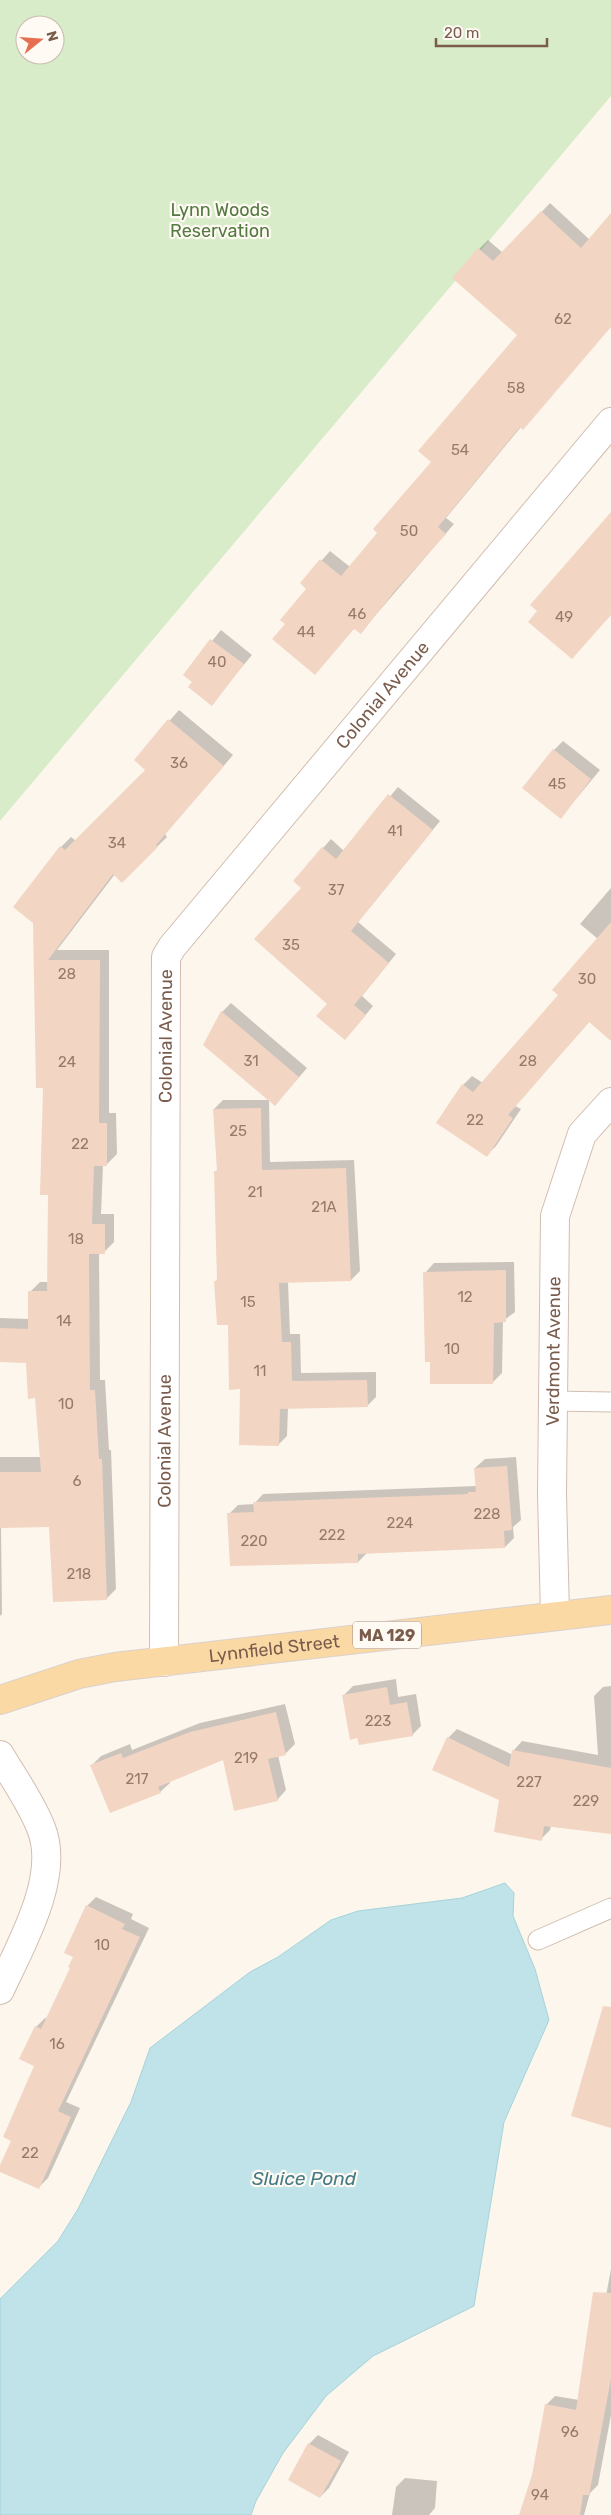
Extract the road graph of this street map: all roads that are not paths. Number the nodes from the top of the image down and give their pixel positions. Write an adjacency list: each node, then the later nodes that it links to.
1 (611, 422): 7 (street, Colonial Avenue)
2 (611, 1102): 3 (street, Verdmont Avenue)
3 (553, 1401): 4 (lane); 6 (street, Verdmont Avenue)
4 (611, 1402)
5 (611, 1610): 6 (main road, Lynnfield Street / MA 129)
6 (555, 1615): 7 (main road, Lynnfield Street / MA 129)
7 (164, 1662): 8 (main road, Lynnfield Street / MA 129)
8 (0, 1700)
9 (0, 1755): 12 (street)
10 (611, 1908): 11 (lane)
11 (538, 1940)
12 (0, 1990)

